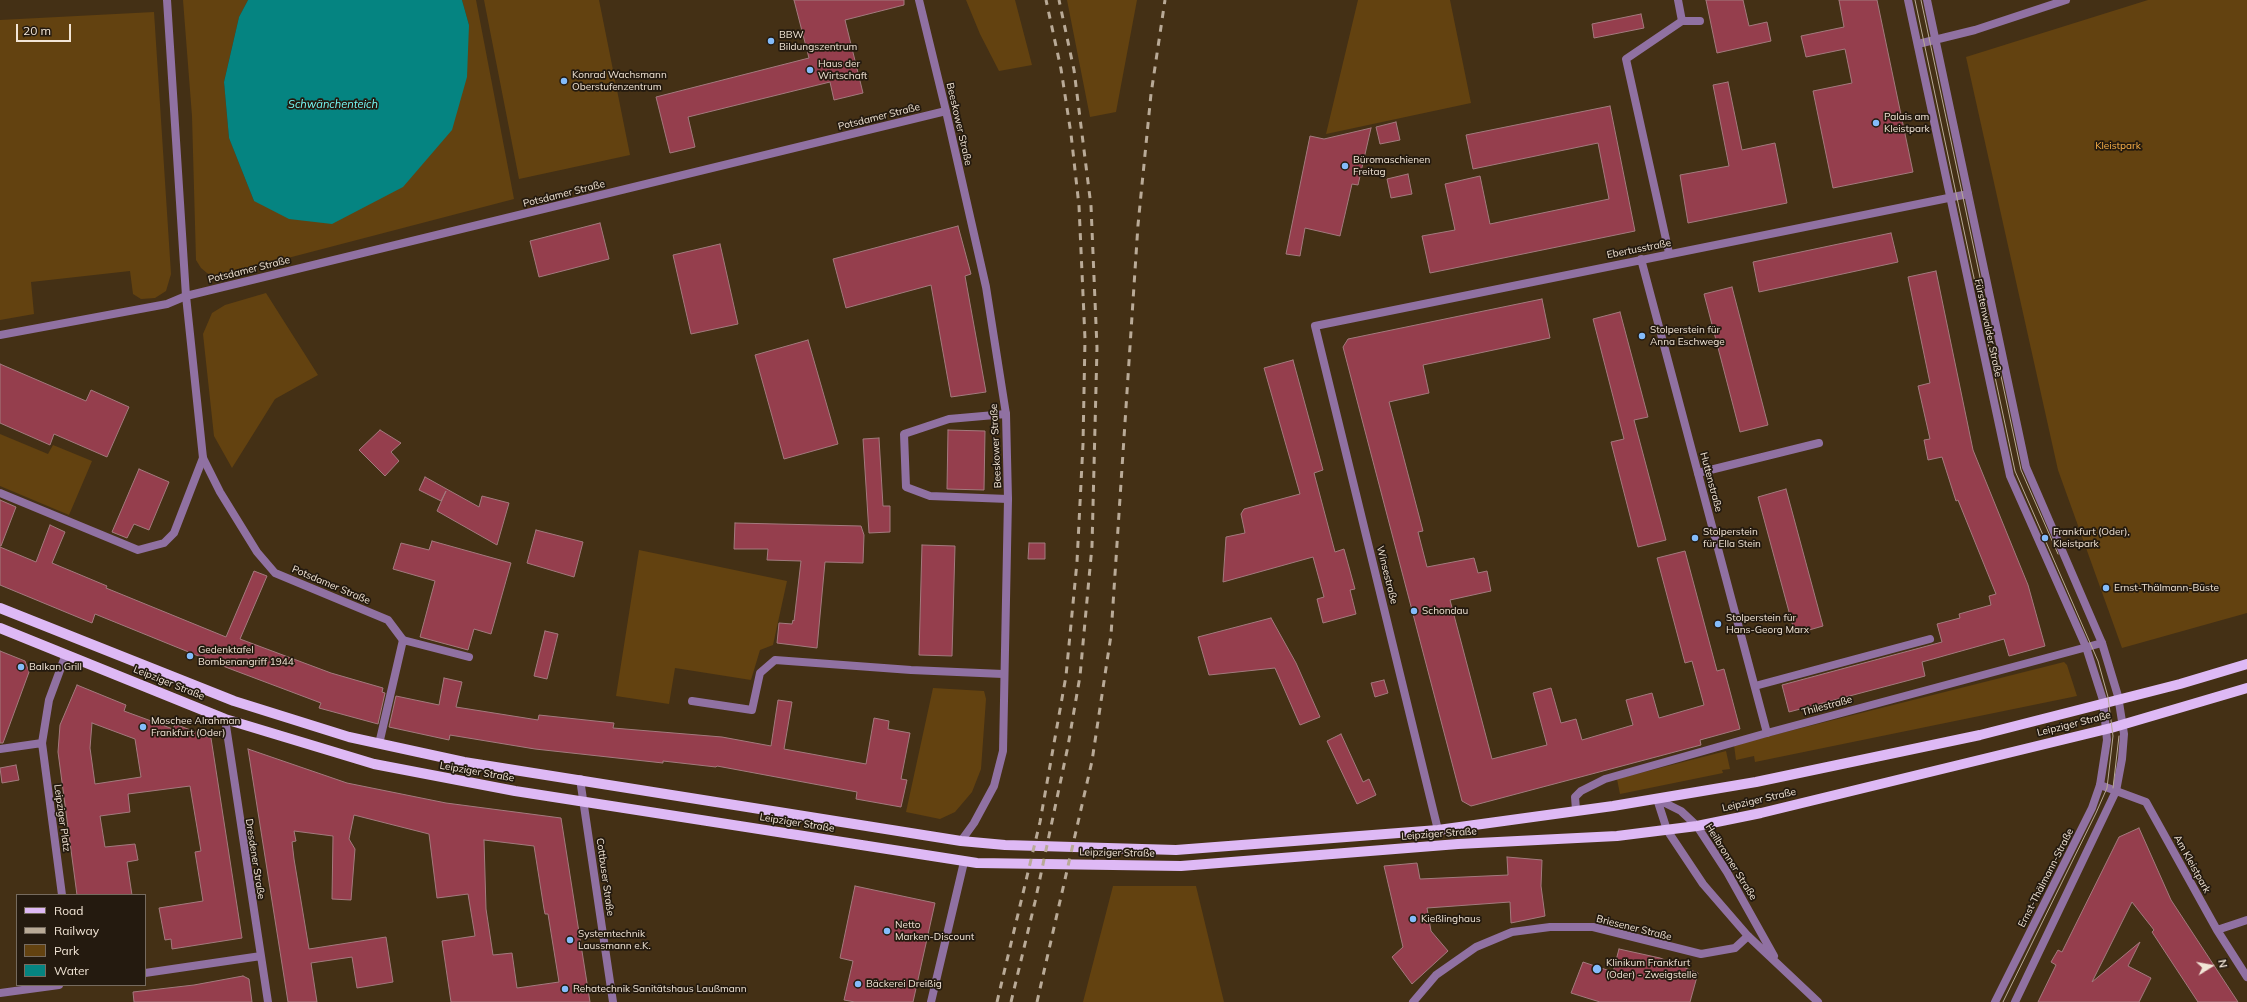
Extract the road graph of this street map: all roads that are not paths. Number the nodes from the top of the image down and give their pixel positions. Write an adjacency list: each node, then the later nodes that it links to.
1 (167, 0): 16 (street, Potsdamer Straße)
2 (919, 0): 11 (street, Beeskower Straße)
3 (1678, 0): 7 (street)
4 (1908, 0): 10 (street, Fürstenwalder Straße)
5 (1927, 0): 9 (street, Fürstenwalder Straße)
6 (2066, 0): 9 (street)
7 (1682, 21): 8 (street); 14 (street)
8 (1700, 21)
9 (1935, 39): 10 (street); 12 (street, Fürstenwalder Straße)
10 (1918, 44): 13 (street, Fürstenwalder Straße)
11 (946, 111): 16 (street, Potsdamer Straße); 19 (street, Beeskower Straße)
12 (1968, 194): 13 (street, Ebertusstraße); 29 (street, Fürstenwalder Straße)
13 (1950, 198): 14 (street, Ebertusstraße); 30 (street, Fürstenwalder Straße)
14 (1669, 253): 15 (street, Ebertusstraße)
15 (1641, 259): 17 (street, Ebertusstraße); 22 (street, Huttenstraße)
16 (186, 296): 18 (street); 21 (street, Potsdamer Straße)
17 (1315, 326): 50 (street, Winsestraße)
18 (0, 335)
19 (1006, 414): 24 (street, Beeskower Straße); 24 (street)
20 (1819, 444): 22 (street)
21 (204, 458): 23 (street); 28 (street, Potsdamer Straße)
22 (1698, 473): 35 (street, Huttenstraße)
23 (0, 493)
24 (1008, 499): 34 (street, Beeskower Straße)
25 (0, 608): 41 (main road, Leipziger Straße)
26 (0, 628): 31 (main road, Leipziger Straße)
27 (1930, 638): 35 (street)
28 (403, 640): 32 (street); 41 (street)
29 (2102, 643): 30 (street, Thilestraße); 45 (street)
30 (2086, 647): 39 (street, Thilestraße); 44 (street, Ernst-Thälmann-Straße)
31 (66, 654): 38 (main road, Leipziger Straße); 40 (street, Leipziger Platz)
32 (469, 657)
33 (2247, 664): 46 (main road, Leipziger Straße)
34 (1003, 674): 37 (street); 52 (street, Beeskower Straße)
35 (1755, 686): 39 (street, Huttenstraße)
36 (2247, 688): 49 (main road, Leipziger Straße)
37 (692, 701)
38 (225, 719): 47 (main road, Leipziger Straße); 58 (street, Dresdener Straße)
39 (1767, 733): 48 (street, Thilestraße)
40 (42, 743): 42 (street); 54 (street, Leipziger Platz)
41 (379, 744): 43 (main road, Leipziger Straße)
42 (0, 749)
43 (580, 779): 47 (street, Cottbuser Straße); 52 (main road, Leipziger Straße)
44 (2100, 785): 45 (street, Am Kleistpark); 69 (street, Ernst-Thälmann-Straße)
45 (2116, 791): 56 (street, Am Kleistpark); 70 (street)
46 (1657, 799): 48 (main road, Leipziger Straße); 49 (street, Heilbronner Straße); 51 (street, Heilbronner Straße)
47 (583, 800): 53 (main road, Leipziger Straße); 65 (street, Cottbuser Straße)
48 (1576, 810): 50 (main road, Leipziger Straße)
49 (1697, 826): 51 (main road, Leipziger Straße); 59 (street, Heilbronner Straße)
50 (1438, 830): 52 (main road, Leipziger Straße)
51 (1667, 830): 53 (main road, Leipziger Straße); 57 (street, Heilbronner Straße)
52 (961, 840)
53 (964, 862): 66 (street)
54 (62, 894)
55 (2247, 920): 56 (street)
56 (2217, 930): 61 (street, Am Kleistpark)
57 (1748, 936): 59 (street, Heilbronner Straße); 67 (street, Briesener Straße)
58 (260, 956): 60 (street); 64 (street, Dresdener Straße)
59 (1778, 962): 68 (street, Heilbronner Straße)
60 (146, 973)
61 (2247, 977)
62 (52, 986): 63 (street)
63 (0, 993)
64 (268, 1002)
65 (613, 1002)
66 (931, 1002)
67 (1413, 1002)
68 (1818, 1002)
69 (1995, 1002)
70 (2015, 1002)

